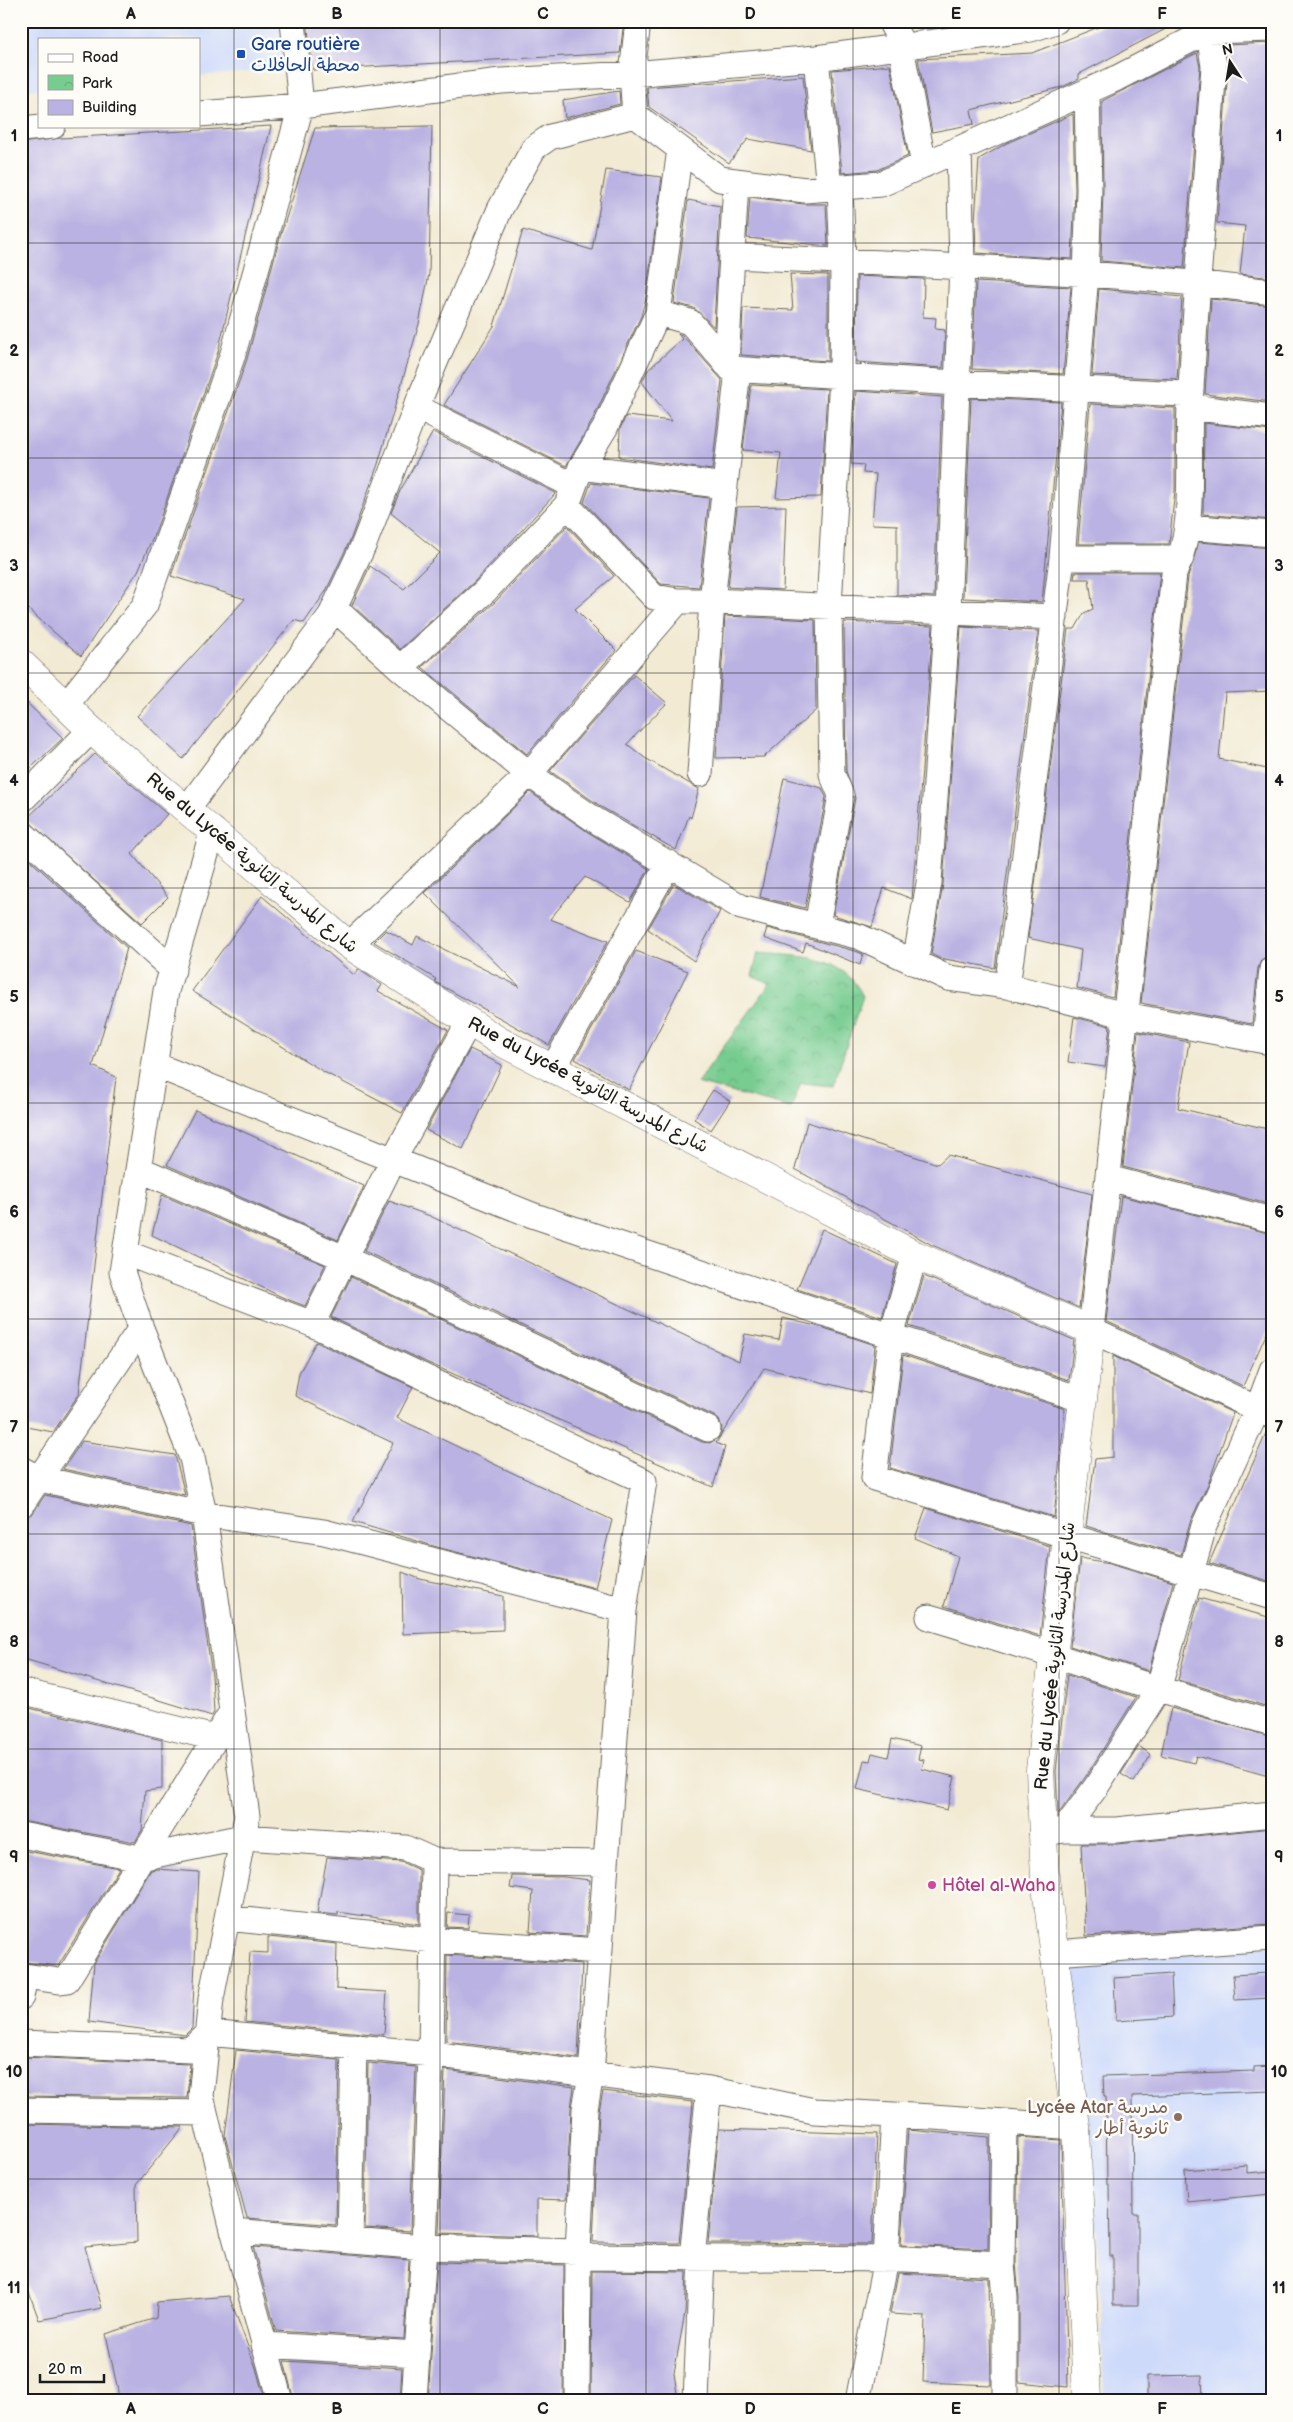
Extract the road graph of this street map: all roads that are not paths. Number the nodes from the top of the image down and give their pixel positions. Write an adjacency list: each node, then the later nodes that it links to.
1 (293, 21): 12 (street)
2 (638, 21): 10 (street)
3 (890, 21): 8 (street)
4 (1056, 21): 5 (street)
5 (1029, 25): 8 (street)
6 (1207, 26): 7 (street); 11 (street); 26 (street)
7 (1272, 29)
8 (903, 47): 9 (street); 19 (street)
9 (816, 58): 10 (street); 21 (street)
10 (632, 74): 12 (street); 14 (street)
11 (1086, 92): 18 (street); 25 (street)
12 (301, 106): 13 (street); 50 (street)
13 (200, 114)
14 (635, 115): 17 (street); 33 (street)
15 (38, 127): 16 (street)
16 (21, 129)
17 (680, 149): 20 (street); 28 (street)
18 (959, 149): 19 (street); 24 (street)
19 (924, 165): 21 (street)
20 (736, 181): 21 (street); 22 (street)
21 (835, 188): 23 (street)
22 (732, 256): 23 (street); 29 (street)
23 (844, 261): 24 (street); 30 (street)
24 (962, 265): 25 (street); 31 (street)
25 (1086, 275): 26 (street); 32 (street)
26 (1199, 283): 27 (street); 34 (street)
27 (1272, 292)
28 (658, 313): 29 (street); 36 (street)
29 (732, 367): 30 (street); 37 (street)
30 (842, 376): 31 (street); 44 (street)
31 (956, 383): 32 (street); 46 (street)
32 (1076, 388): 34 (street); 40 (street)
33 (416, 407): 36 (street); 45 (street)
34 (1190, 407): 35 (street); 38 (street)
35 (1272, 417)
36 (574, 486): 37 (street); 42 (street); 49 (street)
37 (725, 486): 43 (street)
38 (1187, 526): 39 (street); 41 (street)
39 (1272, 534)
40 (1062, 558): 41 (street); 47 (street)
41 (1181, 558): 65 (street)
42 (678, 601): 43 (street); 52 (street)
43 (712, 601): 44 (street); 53 (street)
44 (829, 606): 46 (street); 59 (street)
45 (334, 608): 49 (street); 55 (street)
46 (948, 612): 47 (street); 61 (street)
47 (1055, 617): 64 (street)
48 (21, 664): 50 (street, Rue du Lycée شارع المدرسة الثانوية)
49 (400, 668): 52 (street)
50 (66, 705): 51 (street, Rue du Lycée شارع المدرسة الثانوية)
51 (91, 730): 54 (street); 55 (street, Rue du Lycée شارع المدرسة الثانوية)
52 (529, 774): 58 (street); 60 (street)
53 (700, 774)
54 (21, 801)
55 (187, 809): 56 (street, Rue du Lycée شارع المدرسة الثانوية)
56 (213, 830): 60 (street, Rue du Lycée شارع المدرسة الثانوية); 63 (street)
57 (21, 832): 63 (street)
58 (669, 863): 59 (street); 69 (street)
59 (817, 925): 61 (street)
60 (349, 945): 66 (street, Rue du Lycée شارع المدرسة الثانوية)
61 (915, 963): 64 (street)
62 (1272, 969): 67 (street)
63 (173, 970): 68 (street)
64 (1007, 986): 65 (street)
65 (1124, 1015): 67 (street); 72 (street)
66 (469, 1022): 69 (street, Rue du Lycée شارع المدرسة الثانوية); 70 (street)
67 (1268, 1041)
68 (155, 1065): 70 (street); 71 (street)
69 (552, 1070): 75 (street, Rue du Lycée شارع المدرسة الثانوية)
70 (393, 1160): 76 (street); 80 (street)
71 (139, 1169): 74 (street); 76 (street)
72 (1108, 1178): 73 (street); 79 (street)
73 (1272, 1220)
74 (126, 1254): 77 (street); 78 (street)
75 (915, 1255): 79 (street, Rue du Lycée شارع المدرسة الثانوية); 80 (street)
76 (344, 1258): 77 (street); 84 (street)
77 (312, 1324): 91 (street)
78 (141, 1328): 85 (street); 87 (street)
79 (1092, 1330): 82 (street, Rue du Lycée شارع المدرسة الثانوية); 83 (street, Rue du Lycée شارع المدرسة الثانوية)
80 (891, 1336): 82 (street); 88 (street)
81 (1272, 1370): 83 (street)
82 (1083, 1400): 88 (street, Rue du Lycée شارع المدرسة الثانوية)
83 (1265, 1412): 89 (street)
84 (708, 1429)
85 (30, 1474): 86 (street); 87 (street)
86 (21, 1505)
87 (204, 1514): 91 (street); 96 (street)
88 (1066, 1537): 89 (street); 93 (street, Rue du Lycée شارع المدرسة الثانوية)
89 (1190, 1574): 90 (street); 94 (street)
90 (1272, 1597)
91 (624, 1610): 105 (street)
92 (928, 1617): 93 (street)
93 (1053, 1654): 94 (street); 100 (street, Rue du Lycée شارع المدرسة الثانوية)
94 (1158, 1690): 97 (street); 100 (street)
95 (21, 1691): 98 (street)
96 (232, 1711): 98 (street); 102 (street)
97 (1272, 1723)
98 (215, 1738): 103 (street)
99 (1272, 1814): 100 (street)
100 (1053, 1831): 110 (street, Rue du Lycée شارع المدرسة الثانوية)
101 (21, 1835): 103 (street)
102 (243, 1836): 103 (street); 104 (street); 106 (street)
103 (140, 1858): 111 (street)
104 (434, 1861): 105 (street); 108 (street)
105 (606, 1863): 109 (street)
106 (227, 1918): 108 (street); 112 (street)
107 (1272, 1938): 110 (street)
108 (433, 1940): 109 (street); 115 (street)
109 (600, 1951): 116 (street)
110 (1053, 1953): 122 (street, Rue du Lycée شارع المدرسة الثانوية)
111 (23, 1982)
112 (208, 2033): 113 (street); 114 (street); 119 (street)
113 (21, 2043)
114 (354, 2046): 115 (street); 124 (street)
115 (432, 2054): 116 (street); 125 (street)
116 (591, 2075): 117 (street); 126 (street)
117 (708, 2089): 120 (street); 127 (street)
118 (21, 2110): 119 (street)
119 (205, 2113): 123 (street)
120 (894, 2115): 121 (street); 128 (street)
121 (1004, 2122): 122 (street); 129 (street)
122 (1076, 2127): 138 (street, Rue du Lycée شارع المدرسة الثانوية)
123 (233, 2230): 124 (street); 130 (street)
124 (350, 2241): 125 (street)
125 (424, 2248): 126 (street); 131 (street)
126 (578, 2251): 127 (street); 134 (street)
127 (697, 2258): 128 (street); 135 (street)
128 (886, 2259): 129 (street); 136 (street)
129 (1002, 2264): 137 (street)
130 (264, 2345): 131 (street); 132 (street)
131 (417, 2354): 133 (street)
132 (280, 2401)
133 (414, 2401)
134 (577, 2401)
135 (696, 2401)
136 (858, 2401)
137 (1005, 2401)
138 (1087, 2401)

